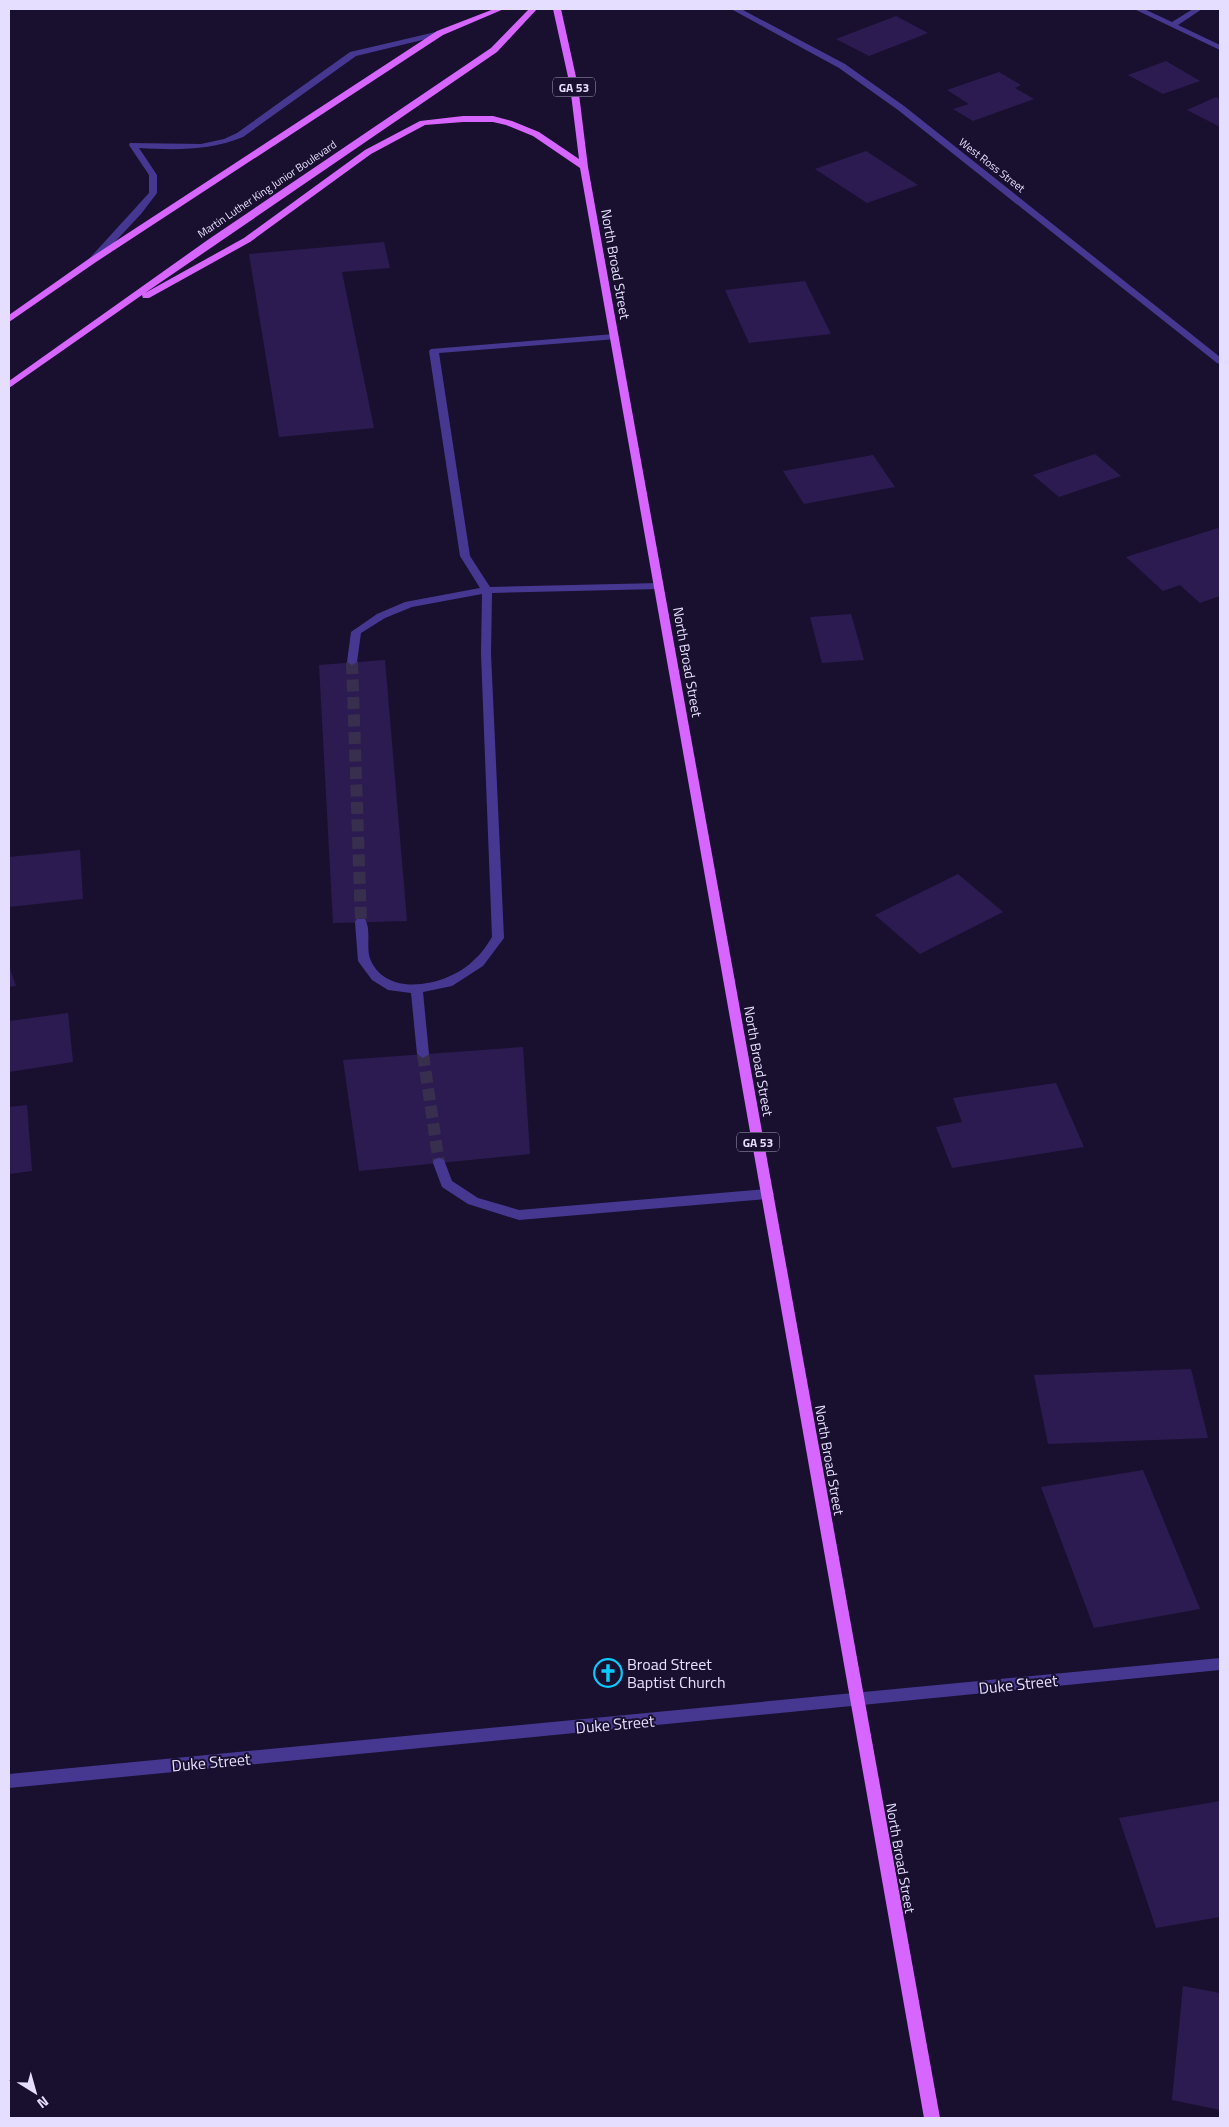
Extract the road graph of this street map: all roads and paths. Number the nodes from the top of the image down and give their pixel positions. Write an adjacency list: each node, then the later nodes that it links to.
1 (500, 9): 8 (main road)
2 (533, 9): 13 (main road, Martin Luther King Junior Boulevard)
3 (558, 9): 10 (main road, North Broad Street / GA 53)
4 (735, 9): 15 (street, West Ross Street)
5 (1138, 9): 7 (street)
6 (1198, 9): 7 (street)
7 (1173, 25): 9 (street)
8 (440, 33): 11 (main road); 11 (street)
9 (1220, 48)
10 (584, 167): 13 (main road); 14 (main road, North Broad Street / GA 53)
11 (94, 260): 12 (main road)
12 (9, 319)
13 (85, 331): 16 (main road, Martin Luther King Junior Boulevard)
14 (614, 338): 17 (main road, North Broad Street / GA 53); 18 (street)
15 (1220, 362)
16 (9, 384)
17 (659, 586): 18 (street); 24 (main road, North Broad Street / GA 53)
18 (487, 590): 19 (street); 21 (street)
19 (352, 662)
20 (361, 922): 21 (street)
21 (417, 989): 22 (street)
22 (423, 1054)
23 (439, 1163): 24 (street)
24 (767, 1194): 26 (main road, North Broad Street / GA 53)
25 (1220, 1664): 26 (street, Duke Street)
26 (858, 1700): 27 (street, Duke Street); 28 (main road, North Broad Street / GA 53)
27 (9, 1781)
28 (932, 2118)

